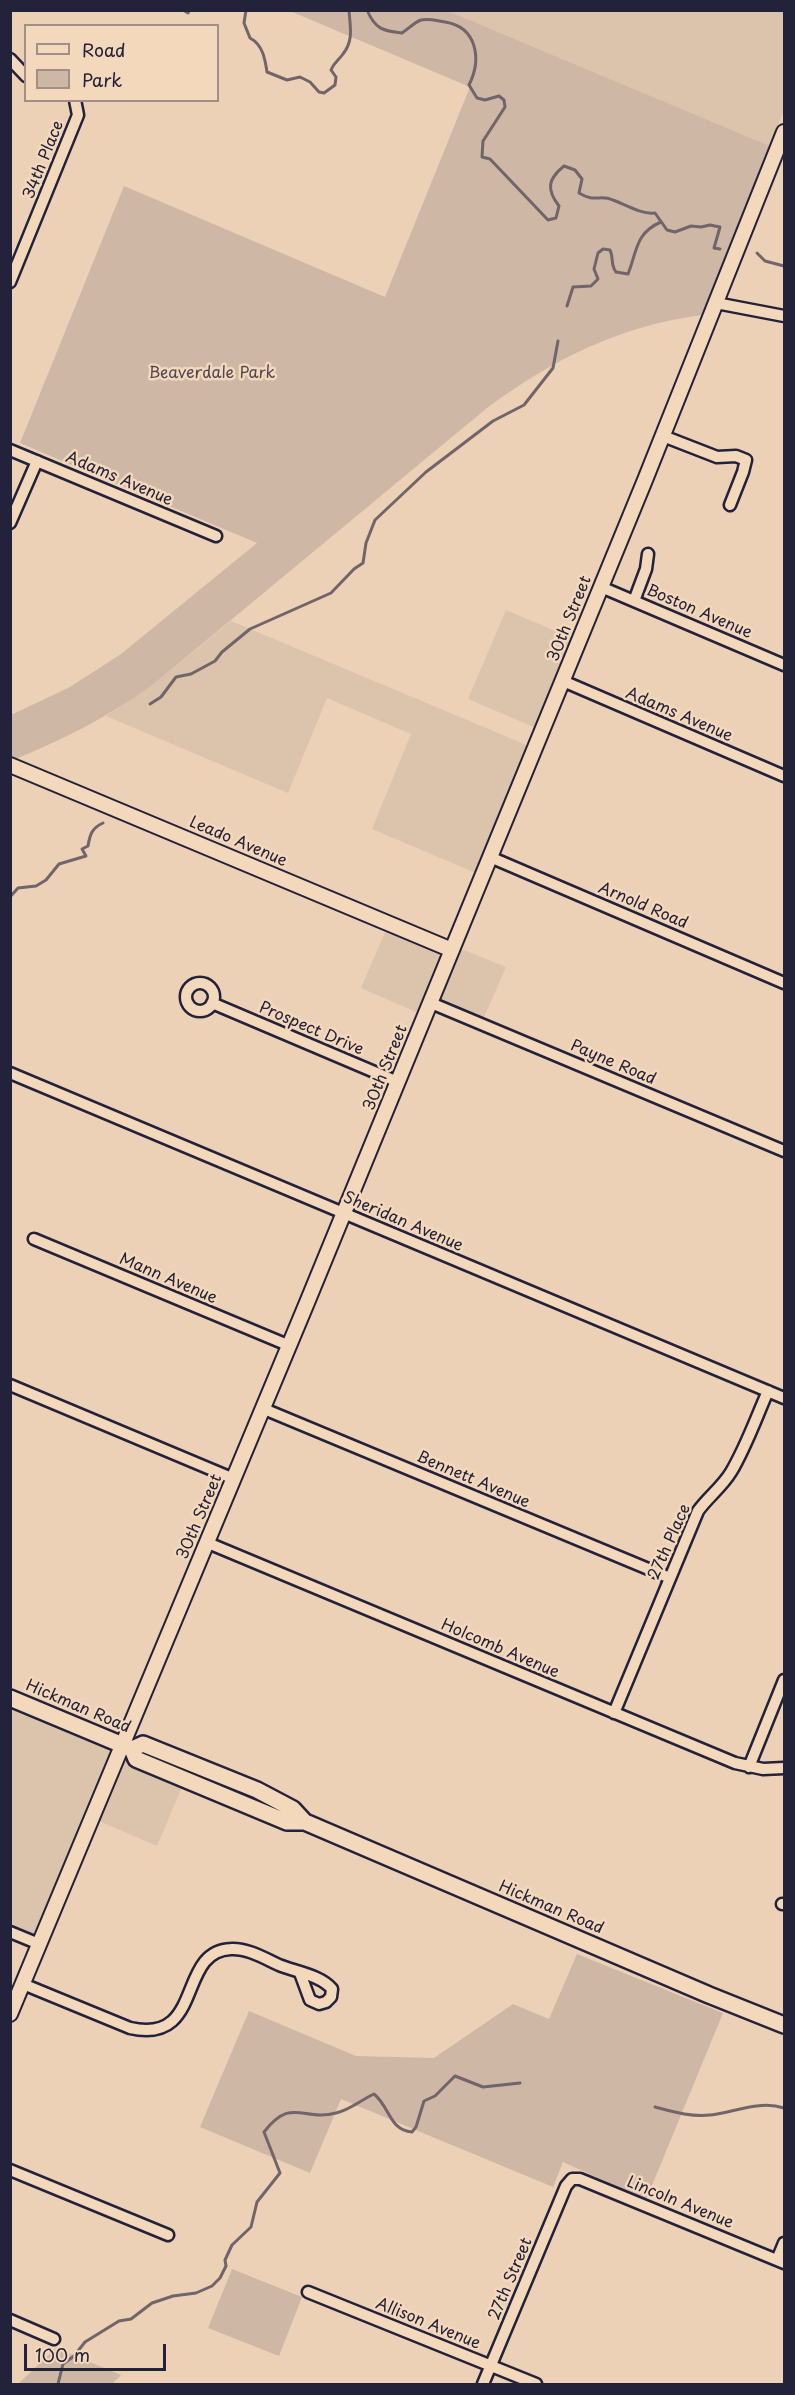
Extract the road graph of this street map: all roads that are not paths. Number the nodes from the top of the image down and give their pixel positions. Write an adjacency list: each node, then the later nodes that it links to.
1 (10, 59): 2 (street)
2 (24, 74)
3 (75, 102): 5 (street, 34th Place)
4 (784, 132): 6 (street, 30th Street)
5 (10, 282)
6 (716, 303): 7 (street); 8 (street, 30th Street)
7 (784, 316)
8 (663, 436): 11 (street); 15 (street, 30th Street)
9 (10, 450): 10 (street, Adams Avenue)
10 (37, 461): 12 (street); 13 (street, Adams Avenue)
11 (729, 505)
12 (10, 524)
13 (216, 536)
14 (648, 554): 16 (street)
15 (601, 587): 16 (street, Boston Avenue); 18 (street, 30th Street)
16 (634, 601): 17 (street, Boston Avenue)
17 (784, 665)
18 (563, 681): 20 (street, Adams Avenue); 21 (street, 30th Street)
19 (10, 765): 22 (street, Leado Avenue)
20 (784, 776)
21 (490, 857): 22 (street, 30th Street); 23 (street, Arnold Road)
22 (453, 950): 25 (street, 30th Street)
23 (784, 983)
24 (212, 1003): 27 (street, Prospect Drive)
25 (431, 1003): 27 (street, 30th Street); 28 (street, Payne Road)
26 (10, 1073): 29 (street, Sheridan Avenue)
27 (398, 1082): 29 (street, 30th Street)
28 (784, 1151)
29 (344, 1213): 31 (street, 30th Street); 33 (street, Sheridan Avenue)
30 (34, 1239): 31 (street, Mann Avenue)
31 (290, 1346): 35 (street, 30th Street)
32 (10, 1385): 36 (street)
33 (768, 1392): 34 (street, Sheridan Avenue); 38 (street, 27th Place)
34 (784, 1398)
35 (264, 1409): 36 (street, 30th Street); 38 (street, Bennett Avenue)
36 (234, 1479): 37 (street, 30th Street)
37 (208, 1543): 41 (street, Holcomb Avenue); 42 (street, 30th Street)
38 (670, 1578): 41 (street, 27th Place)
39 (784, 1680): 43 (street)
40 (10, 1698): 42 (main road, Hickman Road)
41 (614, 1713): 43 (street, Holcomb Avenue)
42 (127, 1747): 46 (street, 30th Street); 50 (main road, Hickman Road)
43 (749, 1767): 44 (street, Holcomb Avenue)
44 (784, 1768)
45 (10, 1932): 46 (street)
46 (39, 1944): 48 (street, 30th Street)
47 (300, 1973): 48 (street)
48 (23, 1984): 49 (street, 30th Street)
49 (10, 2014)
50 (784, 2025)
51 (10, 2170): 53 (street)
52 (566, 2186): 55 (street, Lincoln Avenue); 59 (street, 27th Street)
53 (168, 2235)
54 (784, 2242): 55 (street)
55 (781, 2261)
56 (309, 2292): 59 (street, Allison Avenue)
57 (10, 2320): 58 (street)
58 (54, 2339)
59 (491, 2366): 60 (street, 27th Street); 61 (street, Allison Avenue)
60 (483, 2385)
61 (536, 2385)

